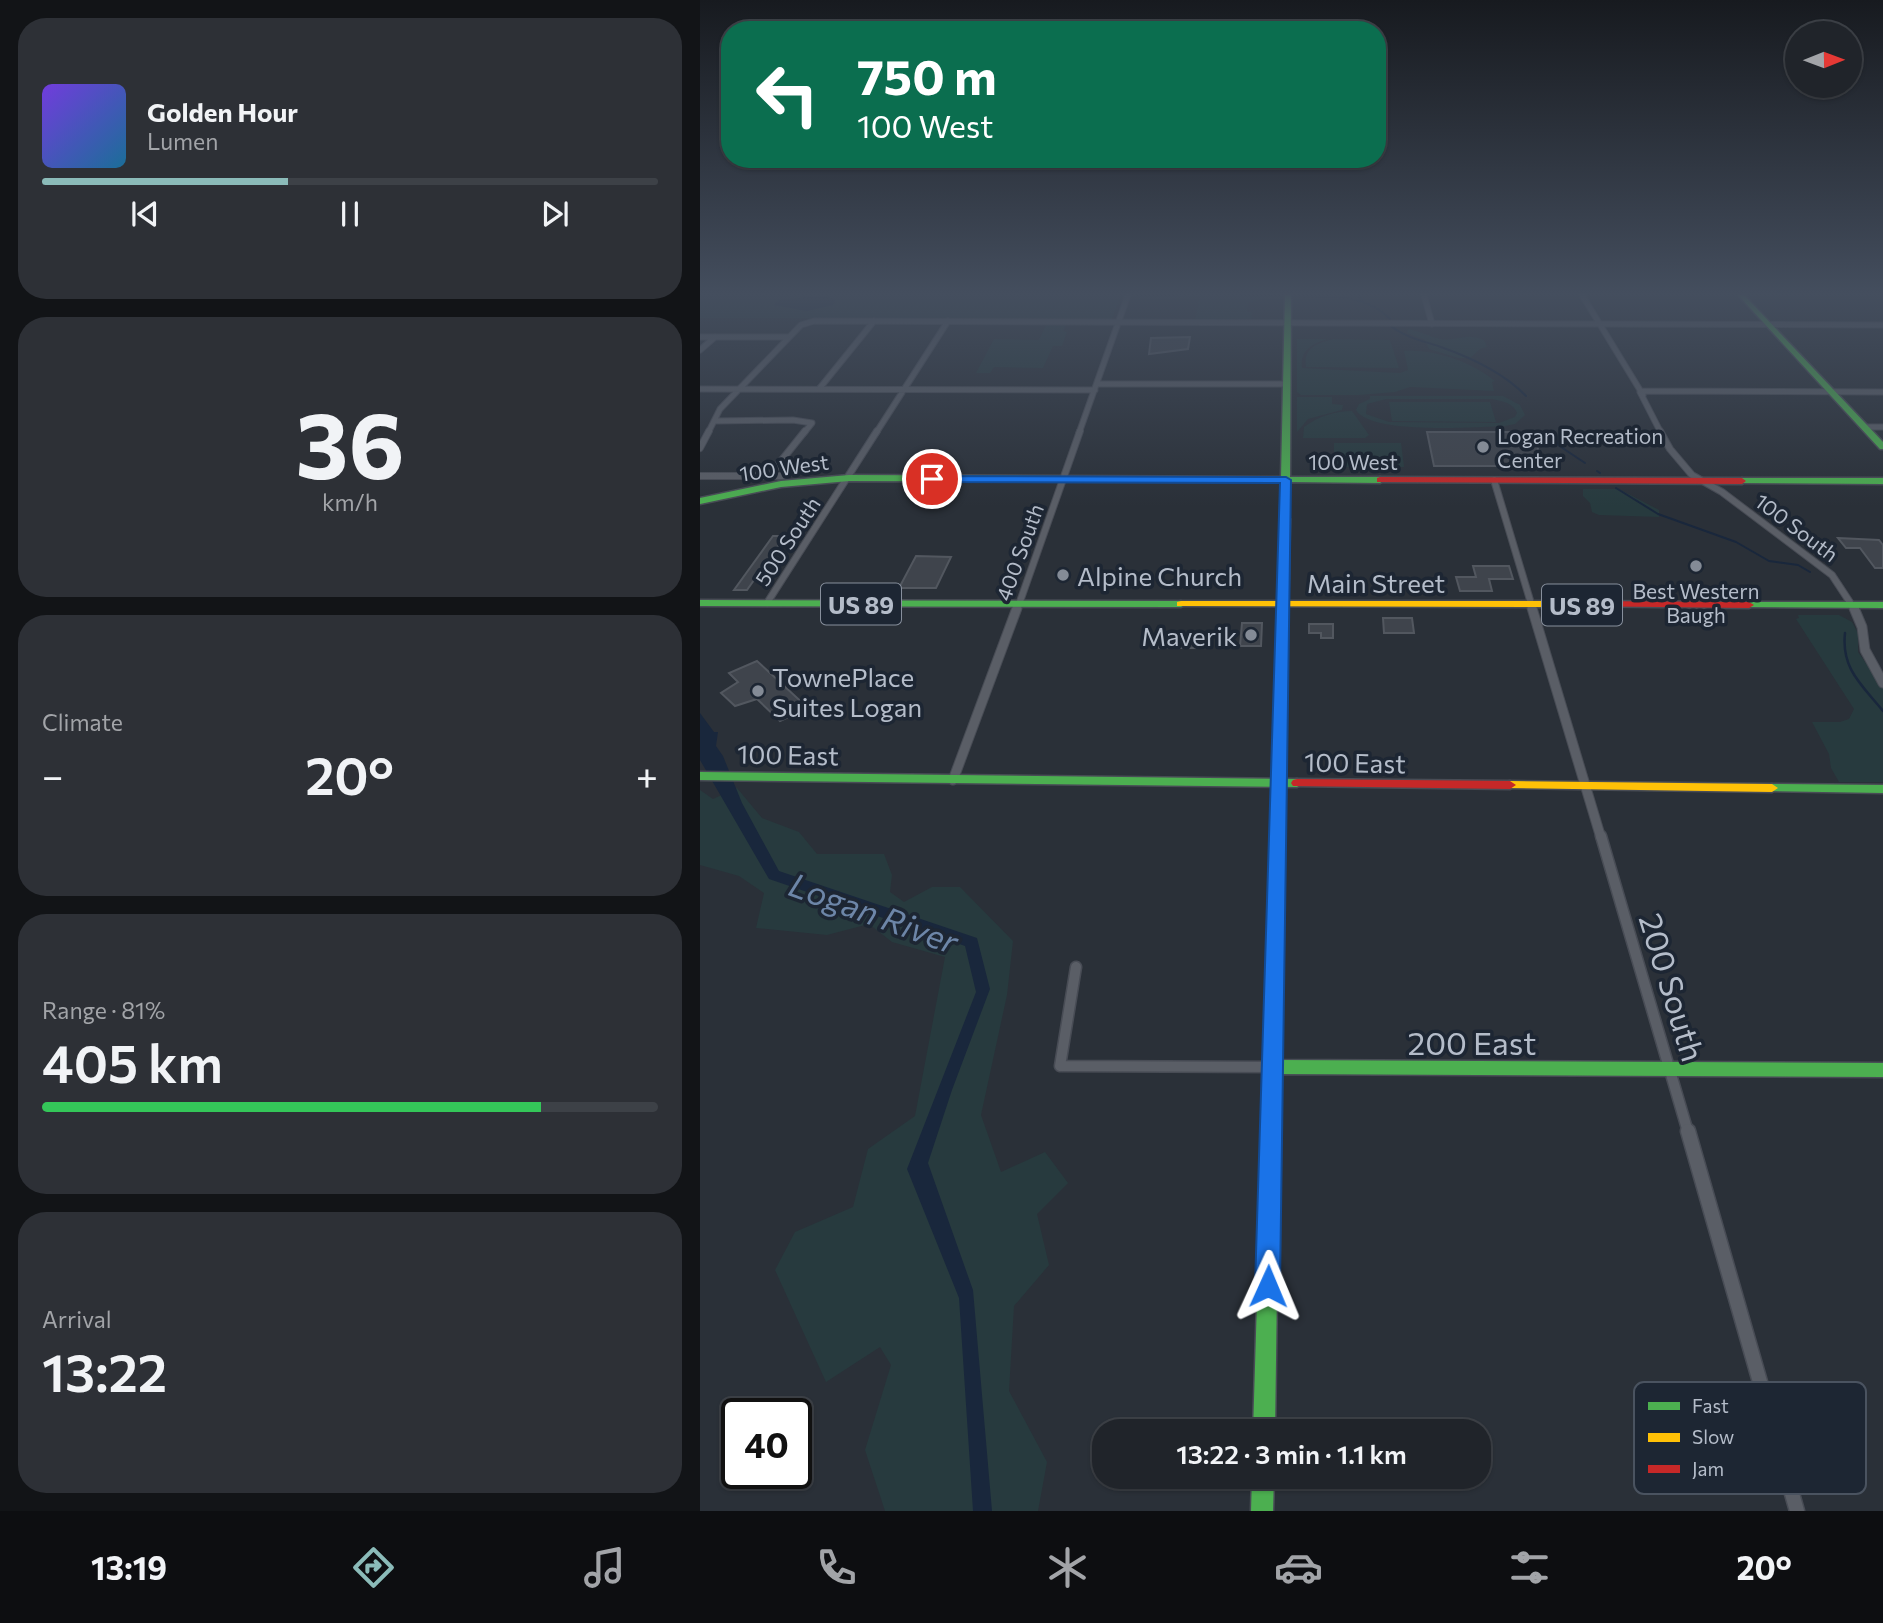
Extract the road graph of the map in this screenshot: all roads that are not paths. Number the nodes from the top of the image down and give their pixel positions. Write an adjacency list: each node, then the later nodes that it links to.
1 (762, 366): 11 (street)
2 (838, 366): 12 (street)
3 (920, 366): 13 (street, 500 South)
4 (1103, 366): 9 (street, 400 South)
5 (1287, 366): 8 (main road)
6 (1624, 366): 14 (street, 100 South)
7 (1807, 366): 15 (main road)
8 (1287, 384): 9 (street); 27 (main road)
9 (1096, 387): 13 (street); 26 (street, 400 South)
10 (700, 389): 11 (street)
11 (739, 389): 12 (street); 17 (street)
12 (819, 389): 13 (street)
13 (904, 390): 25 (street, 500 South)
14 (1640, 392): 15 (street); 29 (street, 100 South)
15 (1832, 392): 16 (street); 18 (main road)
16 (1883, 392)
17 (714, 421): 21 (street); 23 (street)
18 (1865, 427): 19 (street); 20 (main road)
19 (1883, 427)
20 (1883, 447)
21 (700, 448)
22 (700, 476): 23 (street, 100 West)
23 (769, 476): 24 (street, 100 West)
24 (783, 476)
25 (849, 478): 26 (main road, 100 West); 31 (main road, 100 West); 33 (street, 500 South)
26 (1064, 479): 27 (main road, 100 West); 34 (street, 400 South)
27 (1286, 480): 28 (main road, 100 West); 35 (main road)
28 (1494, 480): 29 (main road, 100 West); 36 (street, 200 South)
29 (1702, 481): 30 (main road, 100 West); 37 (street, 100 South)
30 (1883, 481)
31 (700, 502)
32 (700, 603): 33 (main road, Main Street / US 89)
33 (768, 603): 34 (main road, Main Street / US 89)
34 (1020, 604): 35 (main road, Main Street / US 89); 41 (street, 400 South)
35 (1282, 605): 36 (main road, Main Street / US 89); 42 (main road)
36 (1531, 605): 37 (main road, Main Street / US 89); 43 (street, 200 South)
37 (1853, 605): 38 (main road, Main Street / US 89); 39 (street, 100 South)
38 (1883, 605)
39 (1883, 683)
40 (700, 776): 41 (main road, 100 East)
41 (953, 780): 42 (main road, 100 East)
42 (1278, 783): 43 (main road, 100 East); 46 (main road)
43 (1586, 787): 44 (main road, 100 East); 47 (street, 200 South)
44 (1881, 792)
45 (1076, 967): 46 (street, 200 East)
46 (1273, 1067): 47 (main road, 200 East); 50 (main road)
47 (1670, 1070): 48 (main road, 200 East); 49 (street, 200 South)
48 (1883, 1070)
49 (1760, 1382)
50 (1264, 1419)
51 (1263, 1489): 53 (main road)
52 (1792, 1494): 54 (street, 200 South)
53 (1262, 1511)
54 (1797, 1511)

